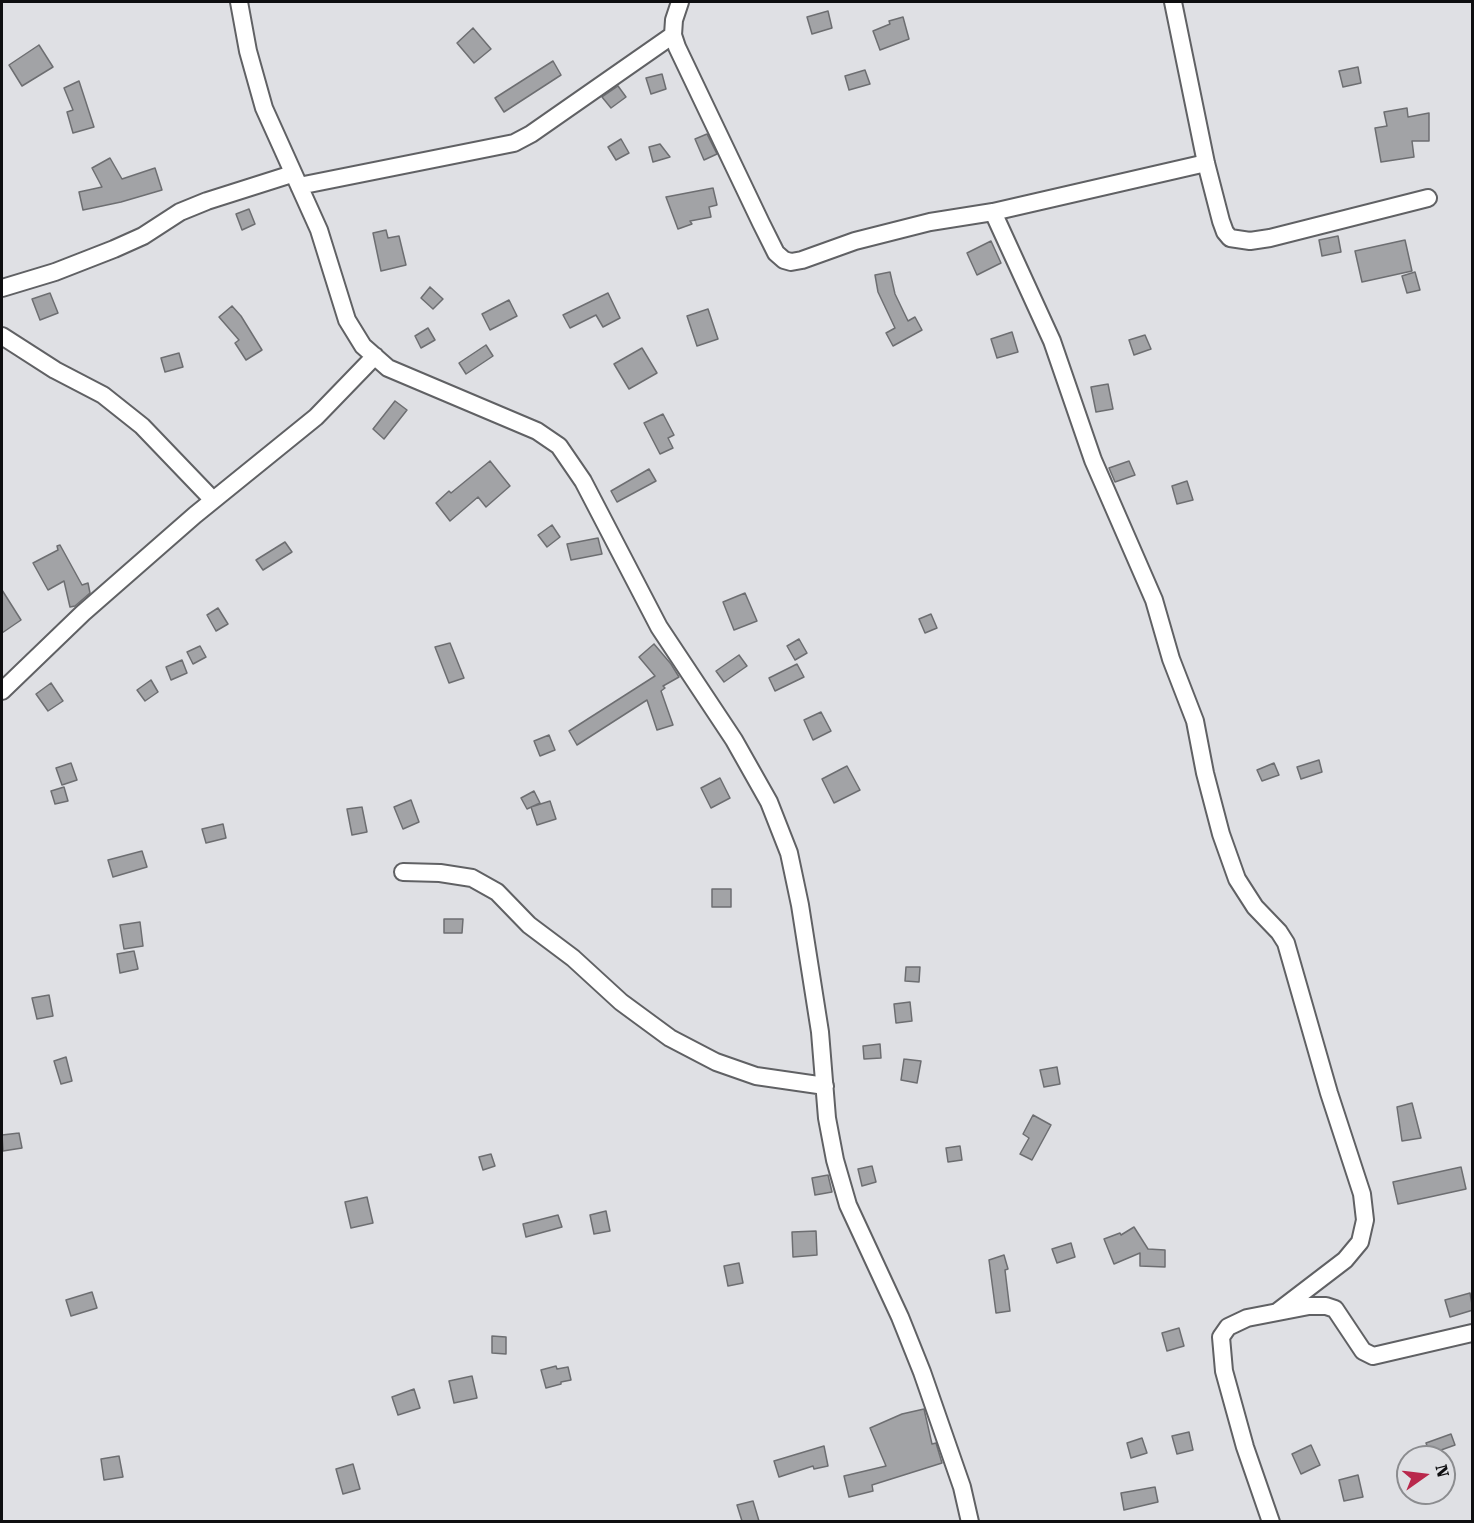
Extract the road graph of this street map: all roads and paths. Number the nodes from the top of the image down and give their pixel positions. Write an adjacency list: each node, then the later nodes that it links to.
1 (239, 2): 6 (street)
2 (680, 2): 4 (street)
3 (1173, 2): 5 (street)
4 (673, 35): 6 (street); 8 (street)
5 (1206, 163): 7 (street); 8 (street)
6 (295, 180): 9 (street); 11 (street)
7 (1428, 198)
8 (993, 212): 16 (street)
9 (2, 288)
10 (2, 336): 12 (street)
11 (375, 356): 12 (street); 15 (street)
12 (213, 500): 13 (street)
13 (2, 691)
14 (403, 872): 15 (street)
15 (825, 1086): 18 (street)
16 (1277, 1312): 17 (street); 19 (street)
17 (1473, 1333)
18 (970, 1521)
19 (1271, 1521)

